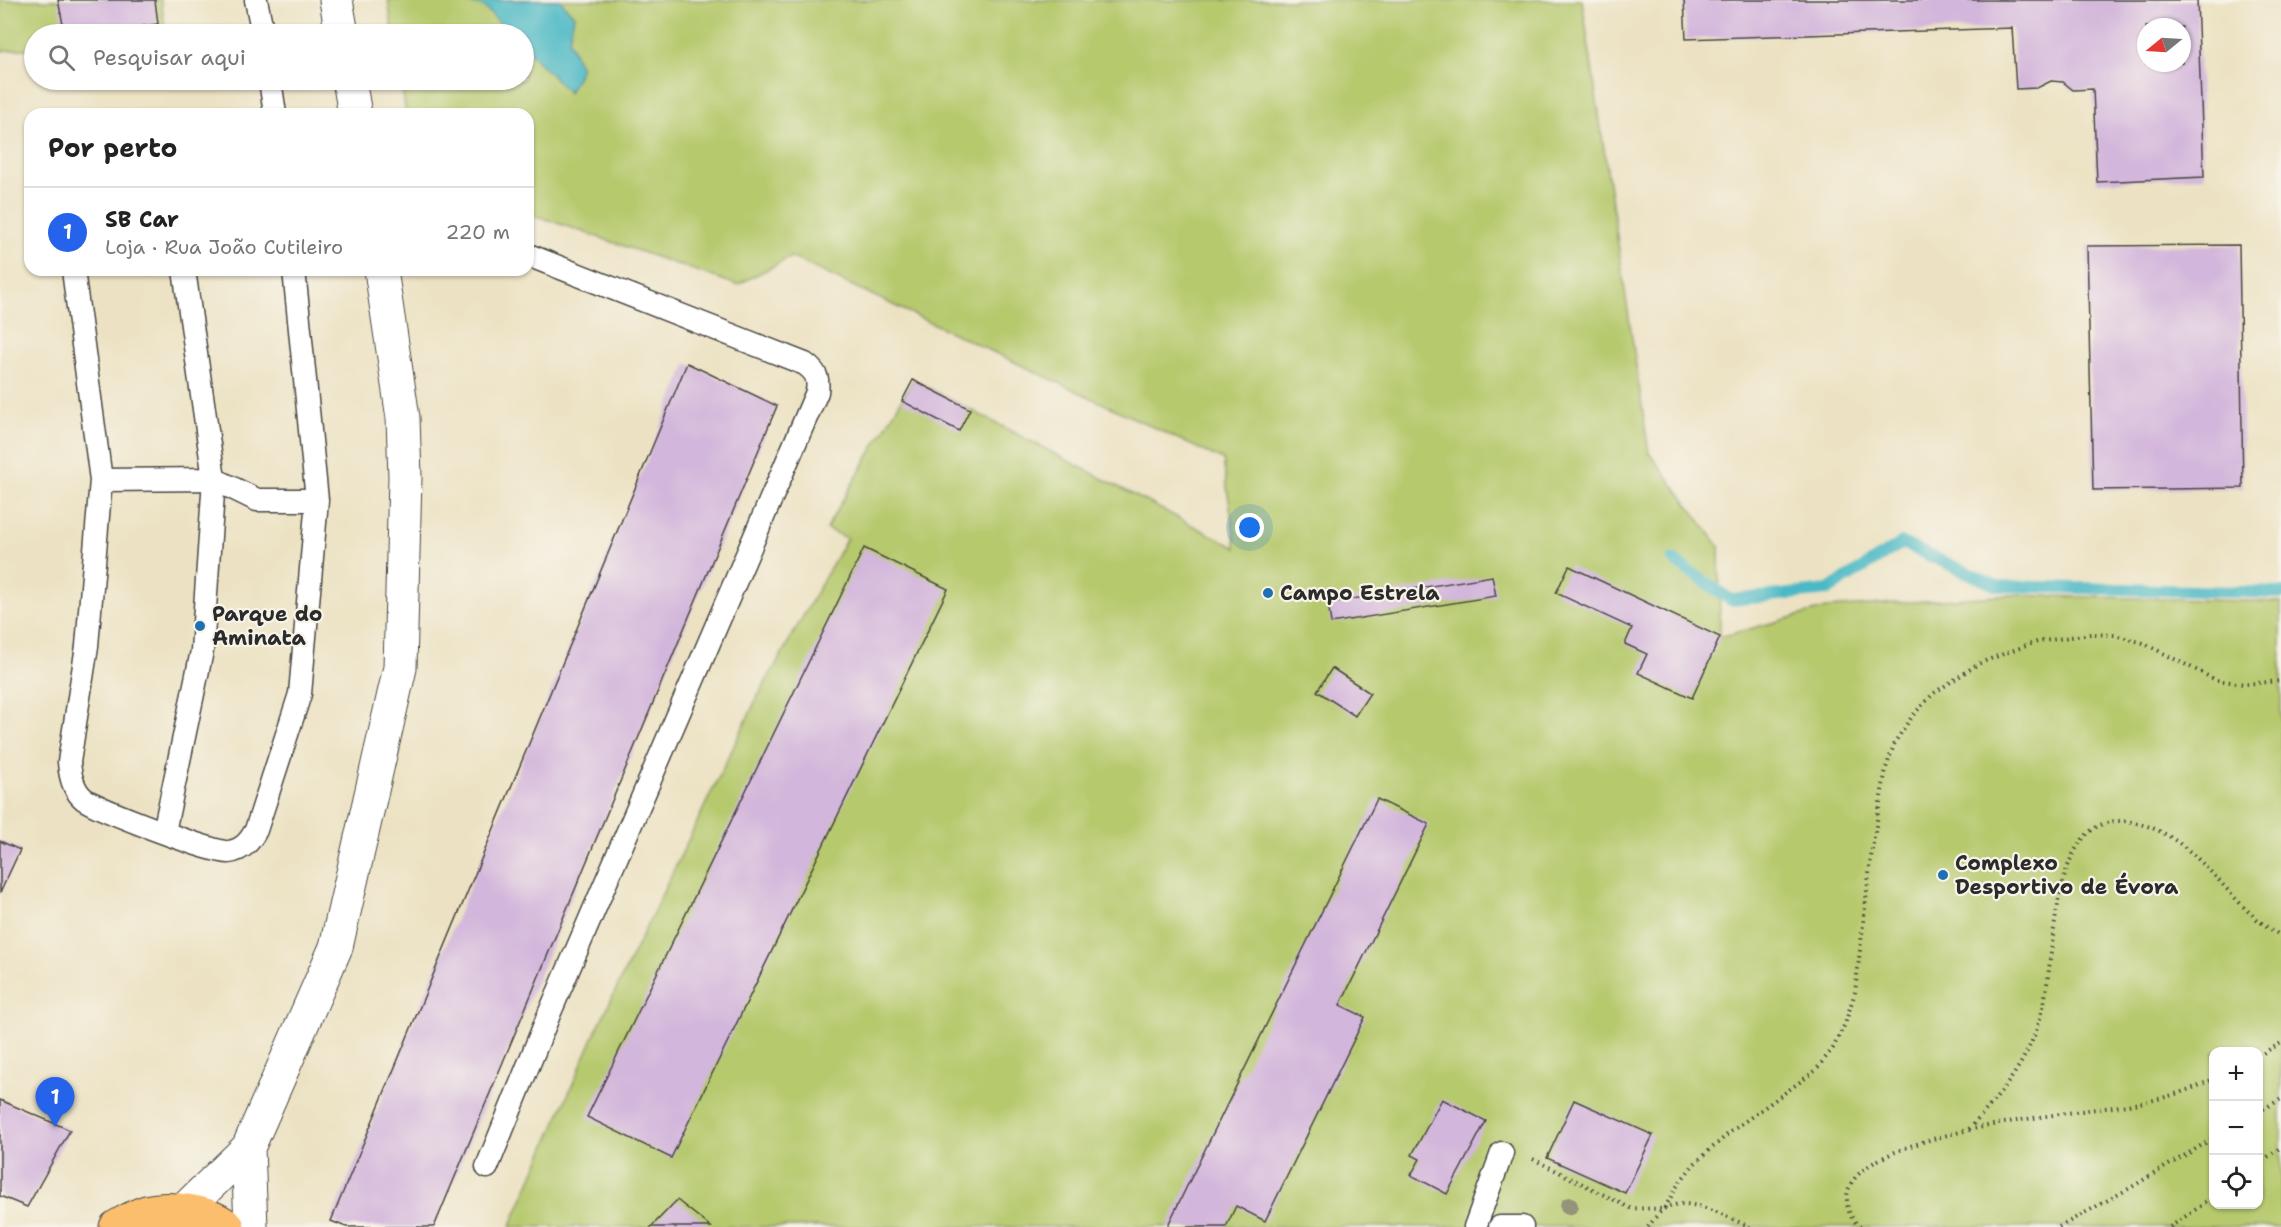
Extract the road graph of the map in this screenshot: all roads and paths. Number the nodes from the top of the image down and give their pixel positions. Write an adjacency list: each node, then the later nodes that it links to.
1 (256, 0): 3 (lane)
2 (336, 0): 4 (street)
3 (261, 24)
4 (340, 24)
5 (271, 90): 7 (lane)
6 (351, 90): 8 (street)
7 (274, 108)
8 (354, 108)
9 (534, 257): 31 (lane)
10 (74, 276): 15 (lane)
11 (185, 276): 14 (lane)
12 (295, 276): 16 (lane)
13 (382, 276): 28 (street)
14 (214, 478): 15 (lane); 16 (lane); 18 (lane)
15 (101, 480): 18 (lane)
16 (318, 500): 18 (lane)
17 (2281, 681): 34 (path)
18 (164, 832)
19 (2281, 936): 25 (path)
20 (2281, 1043): 21 (path)
21 (2263, 1054)
22 (2209, 1081): 25 (path)
23 (2281, 1100): 24 (path)
24 (2263, 1110)
25 (1968, 1129): 43 (path)
26 (2209, 1141): 44 (path)
27 (2281, 1147): 30 (path)
28 (248, 1148): 33 (street); 37 (street)
29 (1502, 1153): 34 (path); 38 (lane)
30 (2263, 1161)
31 (487, 1167)
32 (2209, 1200): 45 (path)
33 (185, 1209): 35 (main road); 36 (main road)
34 (1664, 1209): 41 (path); 42 (path)
35 (116, 1227)
36 (228, 1227)
37 (251, 1227)
38 (1474, 1227)
39 (1500, 1227): 40 (lane)
40 (1522, 1227)
41 (1648, 1227)
42 (1750, 1227)
43 (1860, 1227)
44 (2059, 1227)
45 (2170, 1227)

